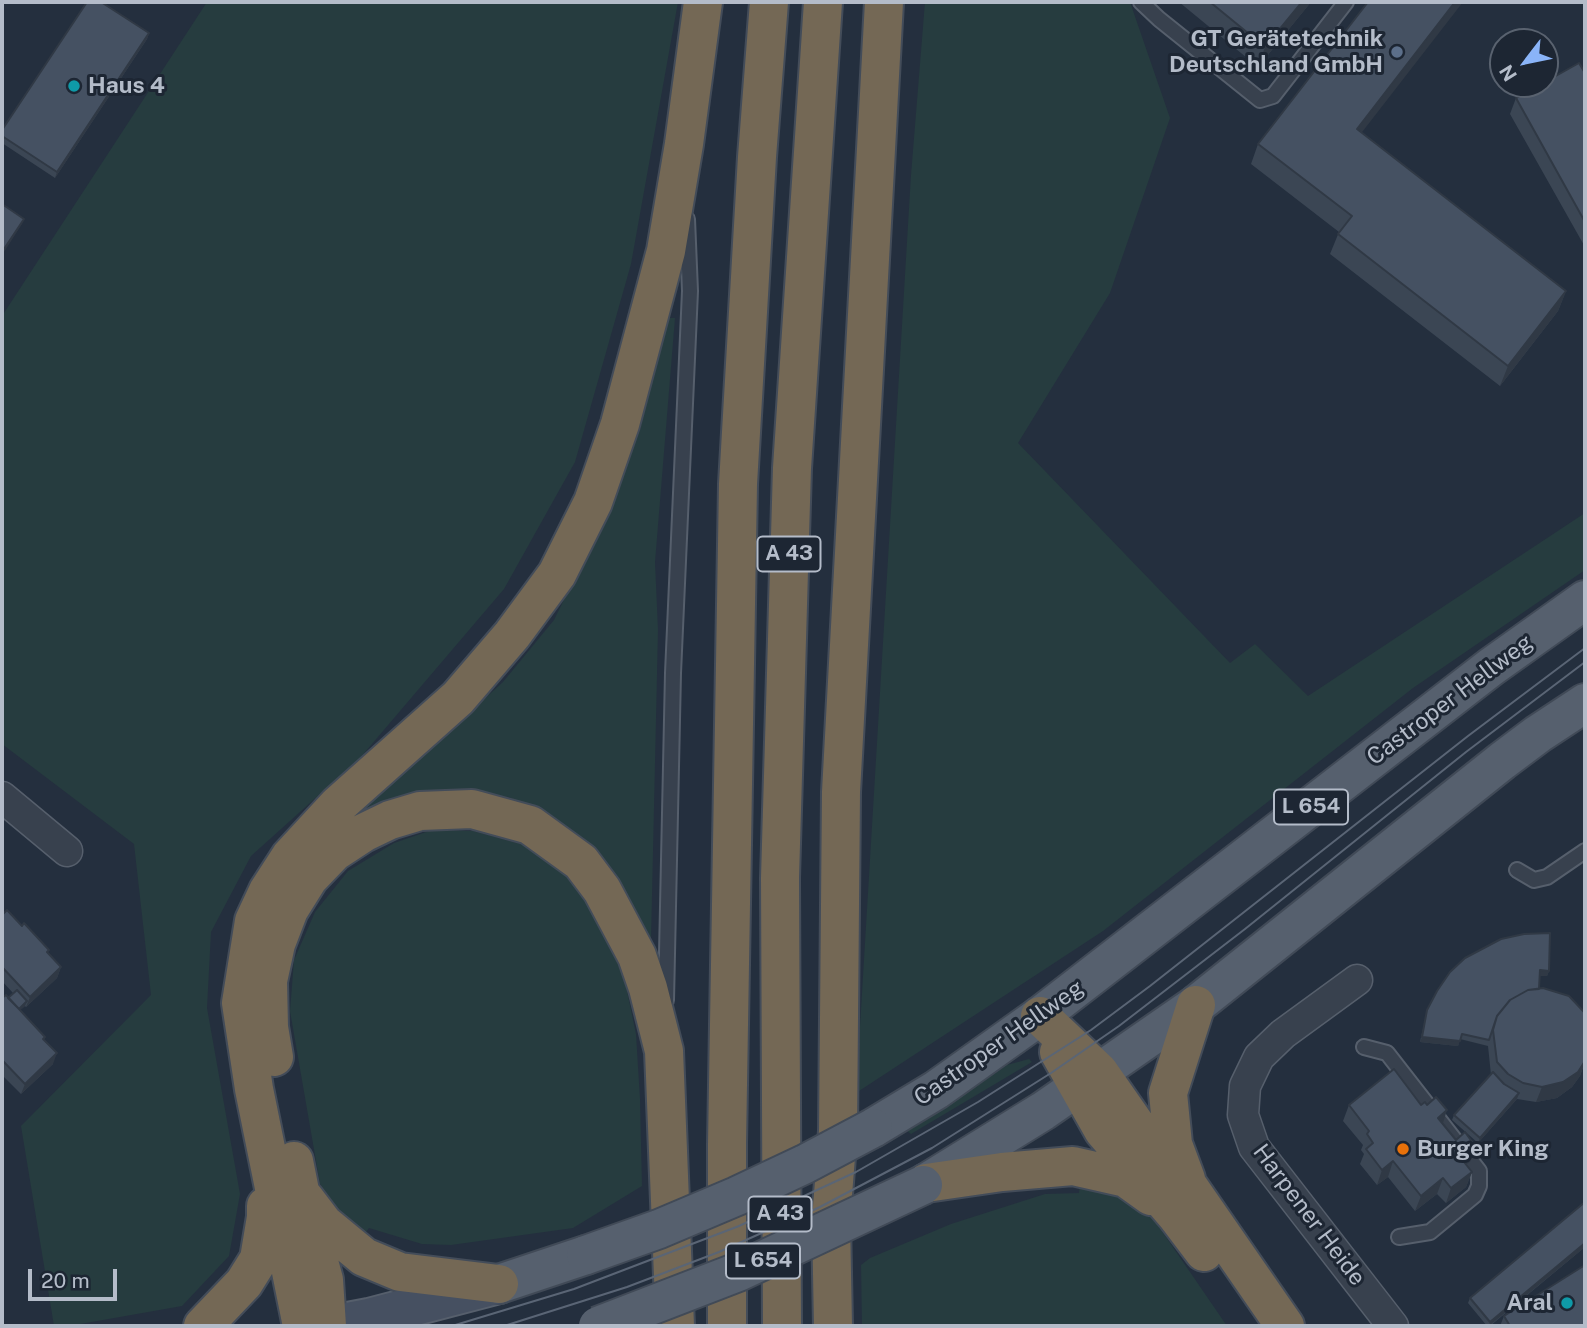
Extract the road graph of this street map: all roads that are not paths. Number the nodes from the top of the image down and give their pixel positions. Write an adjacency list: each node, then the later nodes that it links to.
1 (703, 2): 7 (highway)
2 (769, 2): 32 (highway, A 43)
3 (823, 2): 33 (highway, A 43)
4 (884, 2): 21 (highway)
5 (1141, 2): 6 (lane)
6 (1346, 2)
7 (684, 144): 18 (lane); 20 (highway)
8 (1585, 600): 16 (main road, Castroper Hellweg / L 654)
9 (1585, 703): 15 (main road, L 654)
10 (2, 797): 12 (street)
11 (1585, 851): 13 (lane)
12 (67, 852)
13 (1517, 870)
14 (1357, 980): 38 (street, Harpener Heide)
15 (1196, 1005): 19 (main road, L 654); 24 (highway)
16 (1040, 1017): 19 (highway); 21 (main road, Castroper Hellweg / L 654)
17 (1364, 1047): 25 (lane)
18 (664, 1051): 23 (highway); 31 (highway)
19 (1088, 1080): 22 (main road, L 654); 24 (highway)
20 (254, 1089): 27 (highway); 28 (highway)
21 (855, 1130): 26 (main road, Castroper Hellweg / L 654, bridge); 34 (highway); 35 (highway)
22 (925, 1184): 24 (highway); 30 (main road, L 654, bridge)
23 (299, 1191): 26 (highway); 29 (highway)
24 (1183, 1201): 36 (highway); 37 (highway)
25 (1399, 1237)
26 (499, 1284): 29 (main road, Castroper Hellweg / L 654)
27 (204, 1326)
28 (302, 1326)
29 (327, 1326)
30 (598, 1326)
31 (675, 1326)
32 (727, 1326)
33 (782, 1326)
34 (833, 1326)
35 (850, 1326)
36 (1260, 1326)
37 (1285, 1326)
38 (1393, 1326)

